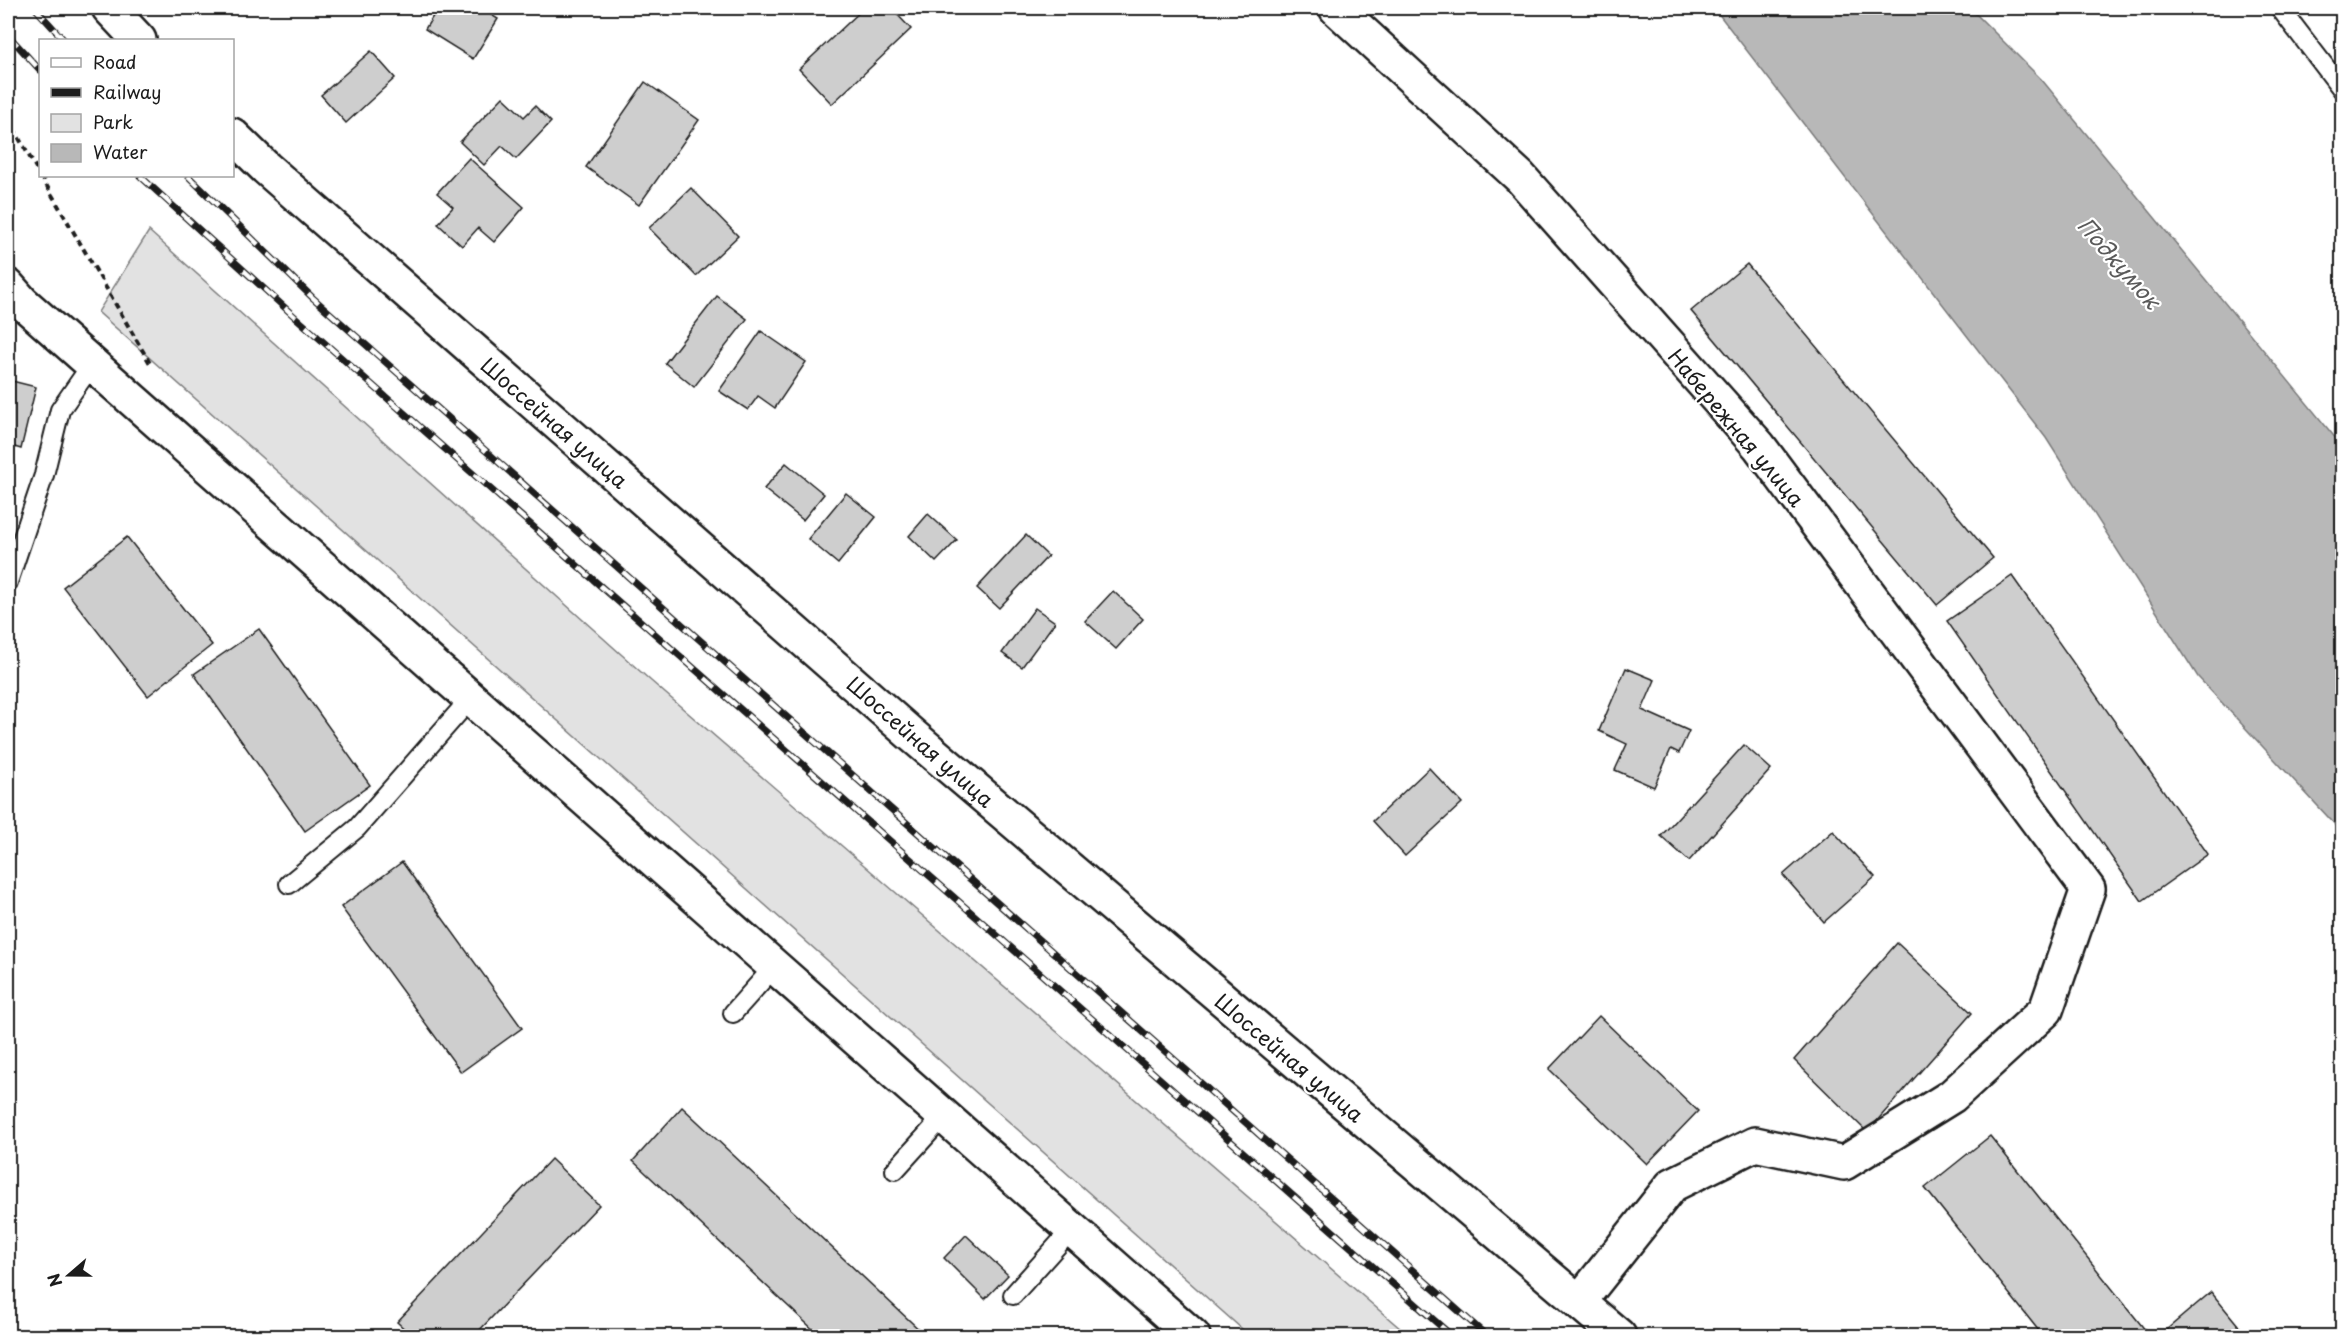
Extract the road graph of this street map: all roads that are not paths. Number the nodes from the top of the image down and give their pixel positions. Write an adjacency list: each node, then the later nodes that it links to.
1 (109, 8): 4 (street)
2 (1336, 8): 18 (street, Набережная улица)
3 (2280, 8): 5 (lane)
4 (138, 39)
5 (2343, 89)
6 (234, 137): 18 (street, Шоссейная улица)
7 (8, 286): 8 (street)
8 (92, 364): 9 (lane); 10 (street)
9 (8, 582)
10 (471, 698): 11 (lane); 12 (street)
11 (289, 884)
12 (774, 967): 13 (lane); 14 (street)
13 (733, 1013)
14 (944, 1116): 15 (lane); 16 (street)
15 (895, 1170)
16 (1072, 1229): 17 (lane); 19 (street)
17 (1013, 1295)
18 (1579, 1302): 20 (street, Шоссейная улица)
19 (1193, 1336)
20 (1619, 1336)

